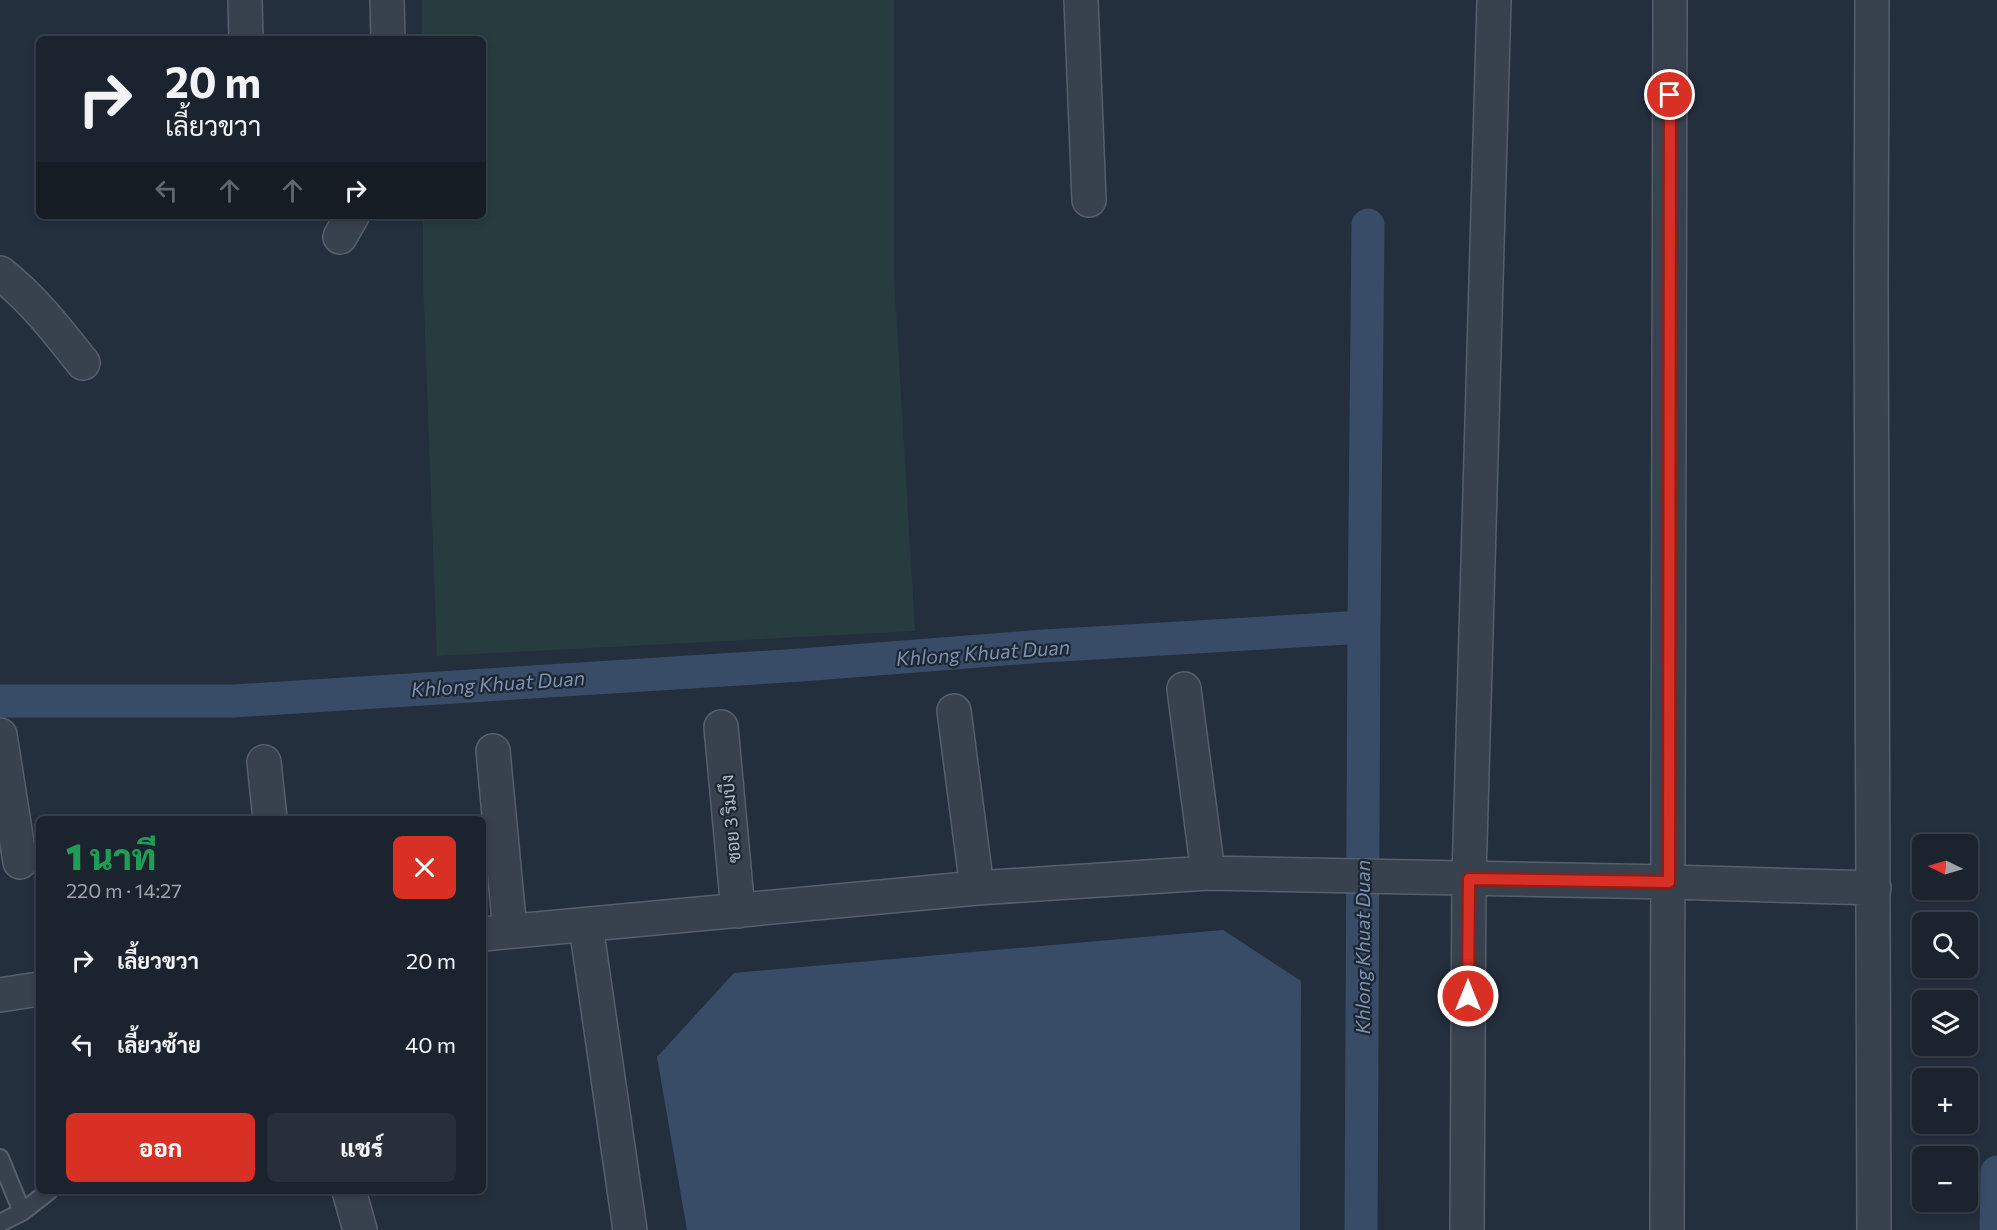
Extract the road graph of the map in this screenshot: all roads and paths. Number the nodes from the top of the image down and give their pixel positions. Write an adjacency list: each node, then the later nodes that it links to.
1 (245, 0): 7 (street)
2 (387, 0): 8 (street)
3 (1081, 0): 9 (street)
4 (1494, 0): 21 (street)
5 (1670, 0): 22 (street)
6 (1872, 0): 24 (street)
7 (246, 36)
8 (387, 36)
9 (1089, 200)
10 (0, 273): 11 (street)
11 (83, 363)
12 (1184, 689): 20 (street)
13 (954, 711): 23 (street)
14 (721, 727): 25 (street, ซอย 3 ริมบึง)
15 (0, 735): 19 (street)
16 (493, 751): 27 (street)
17 (264, 762): 18 (street)
18 (270, 816)
19 (20, 862)
20 (1208, 873): 21 (street); 23 (street)
21 (1469, 879): 22 (street); 37 (street)
22 (1669, 882): 24 (street); 38 (street)
23 (977, 888): 25 (street)
24 (1874, 888): 39 (street)
25 (738, 911): 26 (street)
26 (586, 926): 27 (street); 36 (street)
27 (496, 933)
28 (36, 989): 29 (street)
29 (0, 995)
30 (0, 1158): 33 (lane)
31 (44, 1194): 33 (lane)
32 (350, 1194): 35 (street)
33 (22, 1212): 34 (lane)
34 (0, 1223)
35 (360, 1230)
36 (630, 1230)
37 (1467, 1230)
38 (1667, 1230)
39 (1874, 1230)

